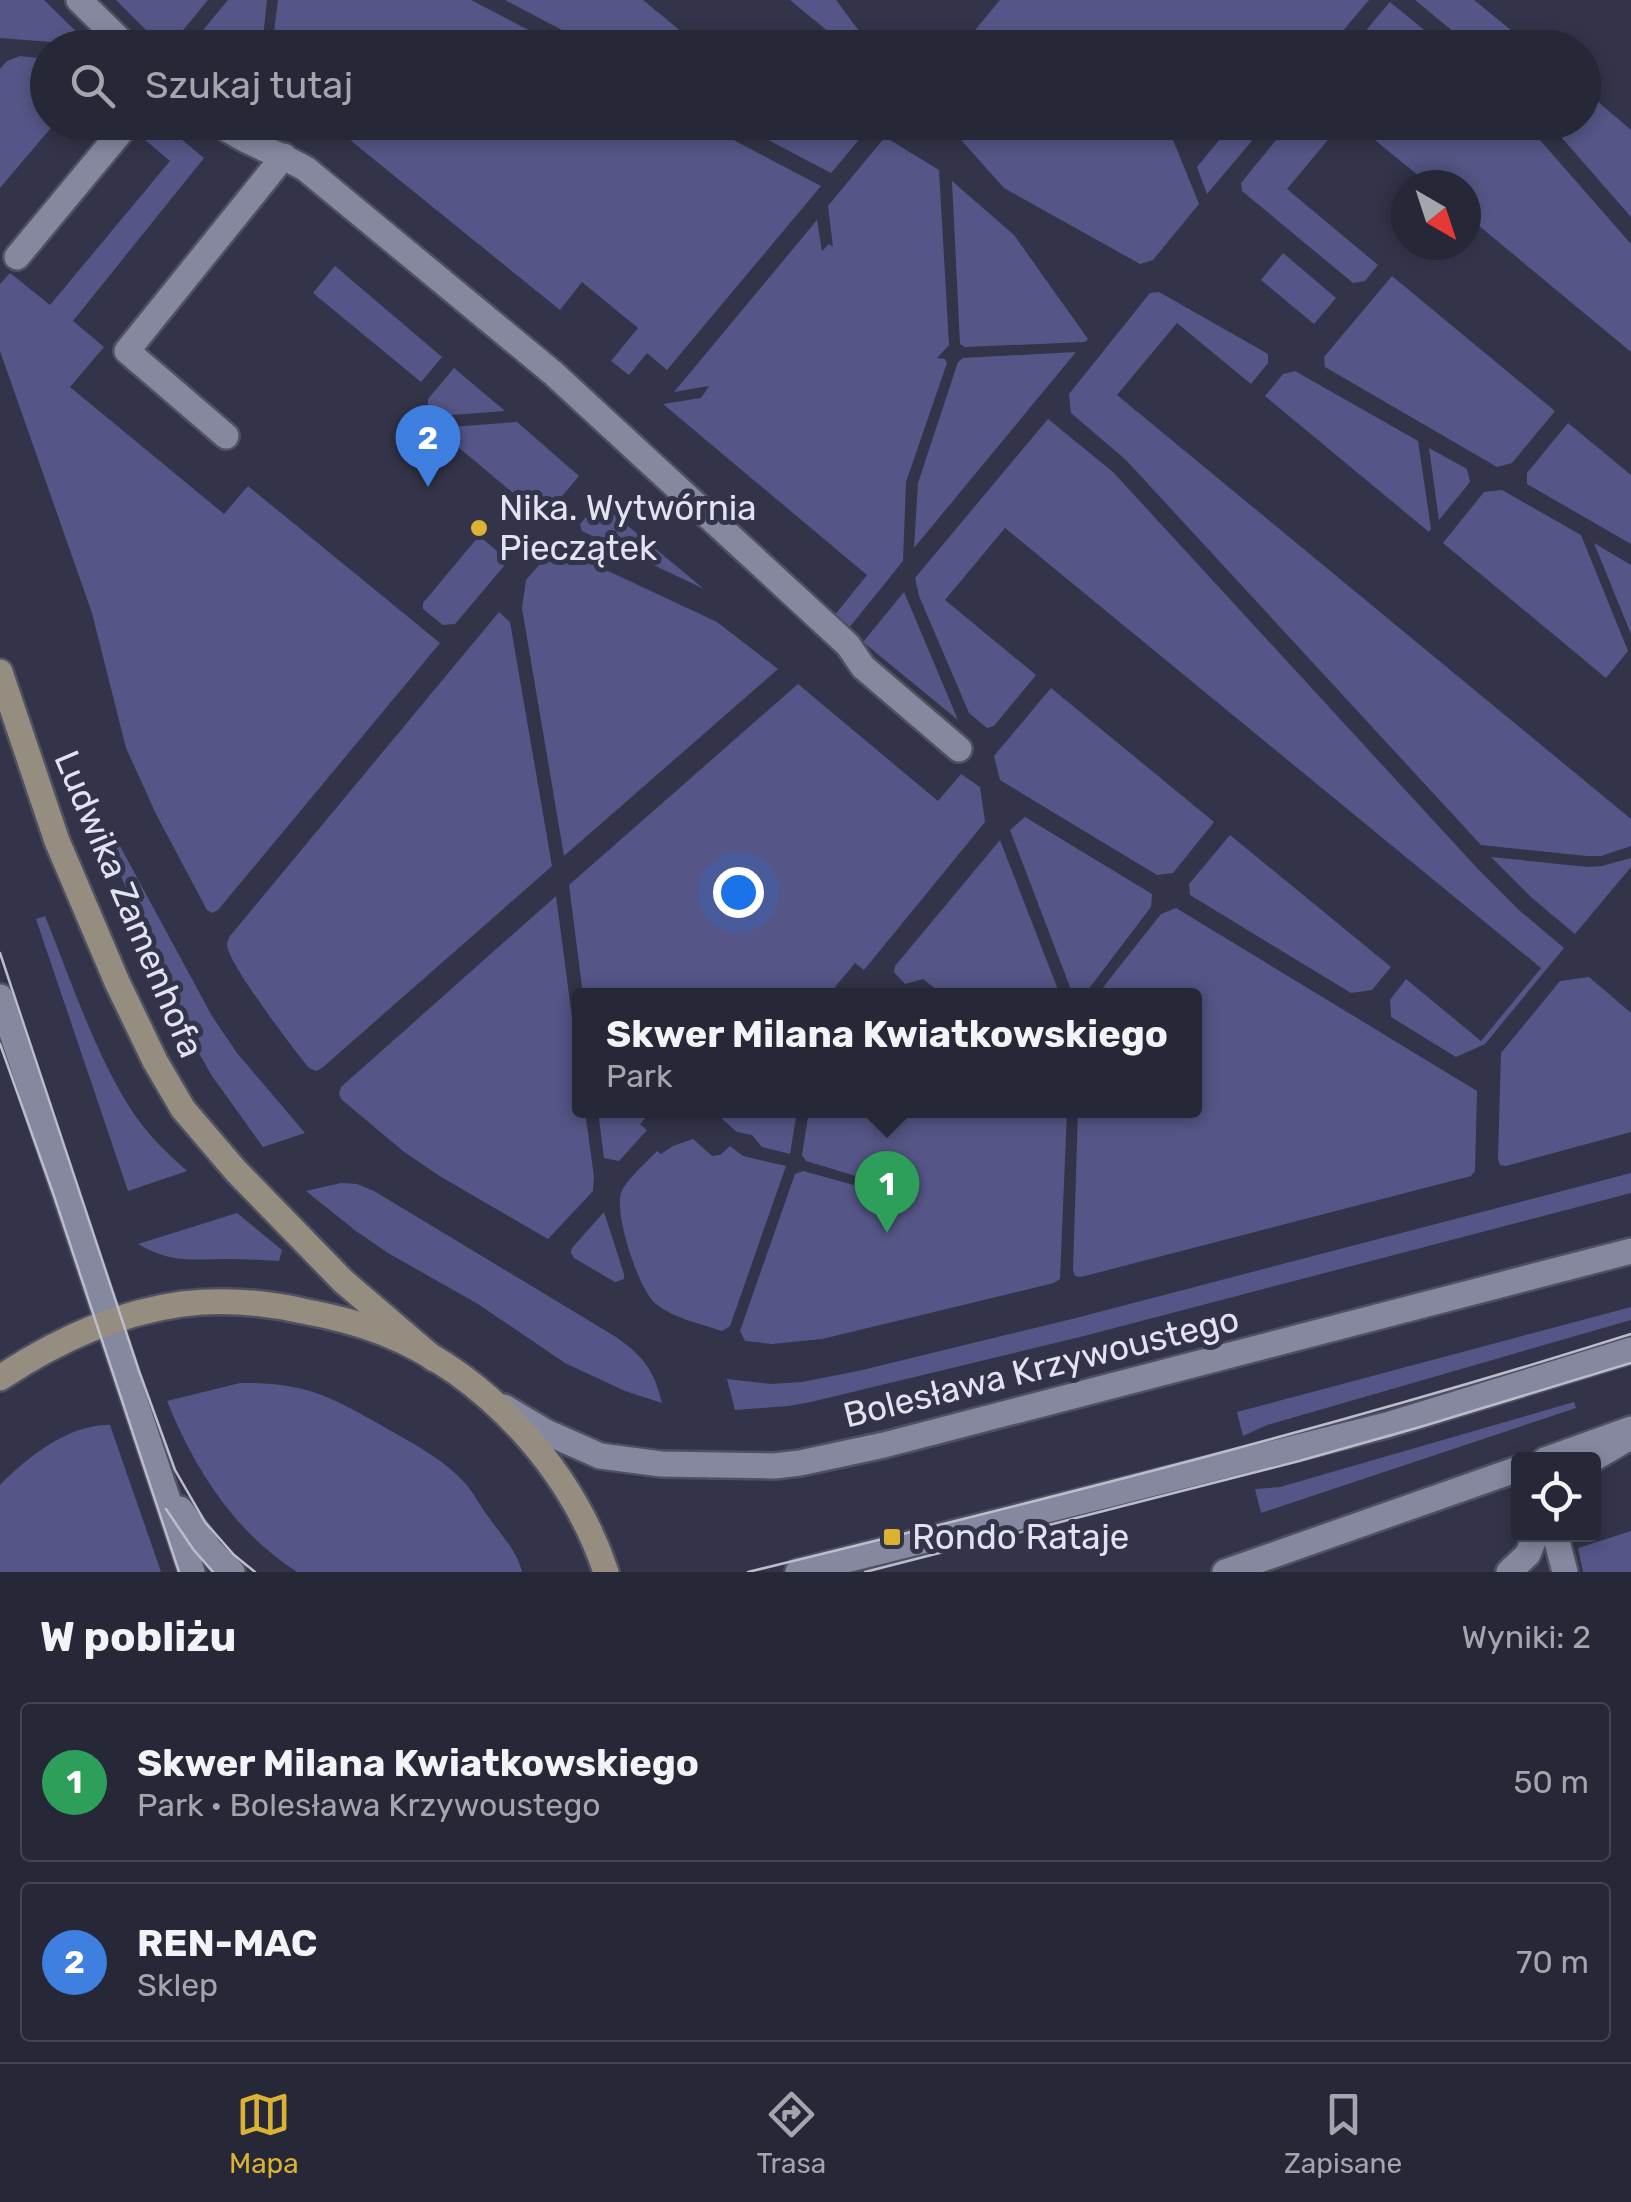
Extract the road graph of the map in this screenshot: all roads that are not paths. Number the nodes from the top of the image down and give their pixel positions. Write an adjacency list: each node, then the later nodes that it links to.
1 (79, 0): 2 (street)
2 (110, 30)
3 (114, 140): 6 (street)
4 (246, 140): 5 (street)
5 (284, 156): 7 (street); 9 (street)
6 (17, 257)
7 (226, 436)
8 (0, 672): 14 (main road, Ludwika Zamenhofa)
9 (959, 749)
10 (0, 997): 12 (street)
11 (1631, 1251): 16 (street, Bolesława Krzywoustego)
12 (109, 1323): 14 (main road); 15 (main road); 17 (street)
13 (1631, 1350): 27 (street)
14 (434, 1358): 16 (main road)
15 (0, 1378)
16 (475, 1388): 26 (main road)
17 (143, 1422): 24 (street); 25 (street)
18 (1631, 1432): 19 (street); 20 (street)
19 (1570, 1452)
20 (1601, 1453)
21 (1511, 1471): 28 (street)
22 (1533, 1542): 29 (street)
23 (1557, 1542): 30 (street)
24 (192, 1572)
25 (232, 1572)
26 (606, 1572)
27 (798, 1572)
28 (1225, 1572)
29 (1509, 1572)
30 (1565, 1572)

